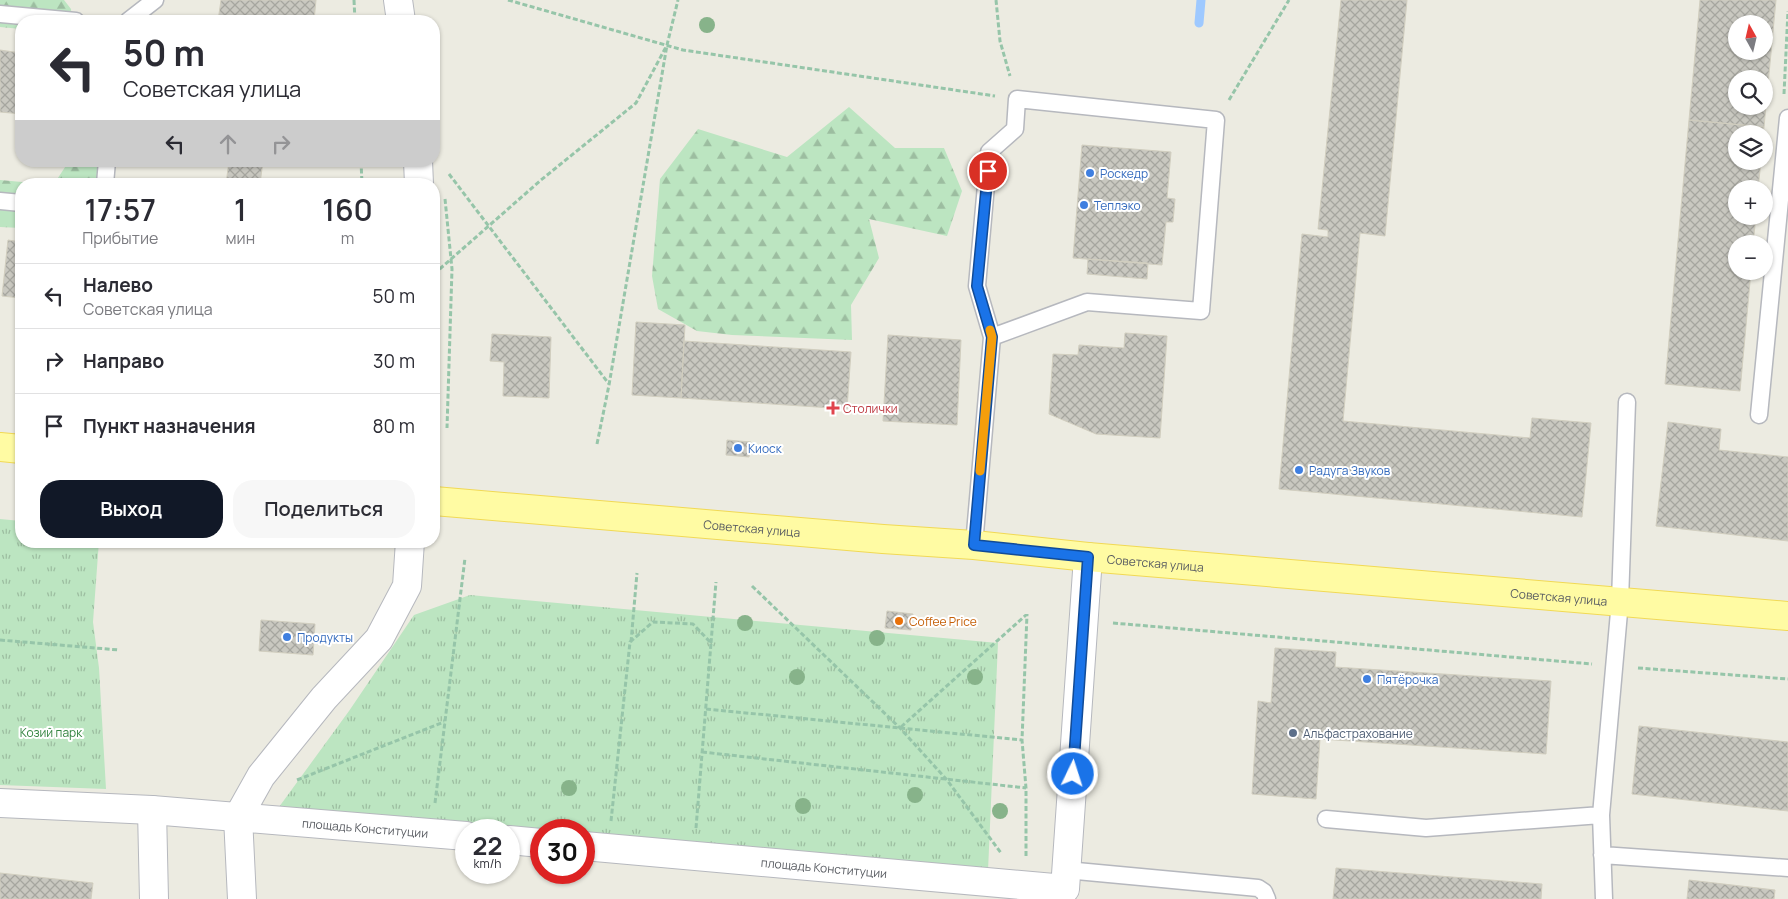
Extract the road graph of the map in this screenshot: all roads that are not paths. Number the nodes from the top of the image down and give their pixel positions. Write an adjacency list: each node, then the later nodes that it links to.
1 (155, 0): 5 (lane)
2 (398, 0): 6 (street)
3 (0, 14): 4 (lane)
4 (15, 15)
5 (136, 15)
6 (400, 15)
7 (1788, 118): 12 (lane)
8 (0, 201): 9 (lane)
9 (15, 202)
10 (992, 337): 10 (lane); 16 (lane)
11 (1627, 402): 19 (lane)
12 (1759, 414)
13 (0, 447): 14 (main road)
14 (15, 448)
15 (440, 502): 16 (main road, Советская улица)
16 (974, 545): 18 (main road, Советская улица)
17 (410, 548): 21 (street)
18 (1088, 557): 19 (main road, Советская улица); 32 (street)
19 (1620, 602): 20 (main road, Советская улица); 25 (lane)
20 (1788, 616)
21 (261, 776): 24 (street); 26 (street)
22 (0, 803): 23 (street)
23 (152, 810): 24 (street, площадь Конституции); 33 (street)
24 (201, 814): 26 (street, площадь Конституции)
25 (1601, 815): 27 (lane); 30 (lane)
26 (252, 818): 28 (street, площадь Конституции); 34 (street)
27 (1326, 819)
28 (455, 835)
29 (596, 847): 32 (street, площадь Конституции)
30 (1602, 855): 31 (lane); 36 (lane)
31 (1788, 868)
32 (1065, 886): 35 (lane)
33 (154, 899)
34 (242, 899)
35 (1267, 899)
36 (1604, 899)

